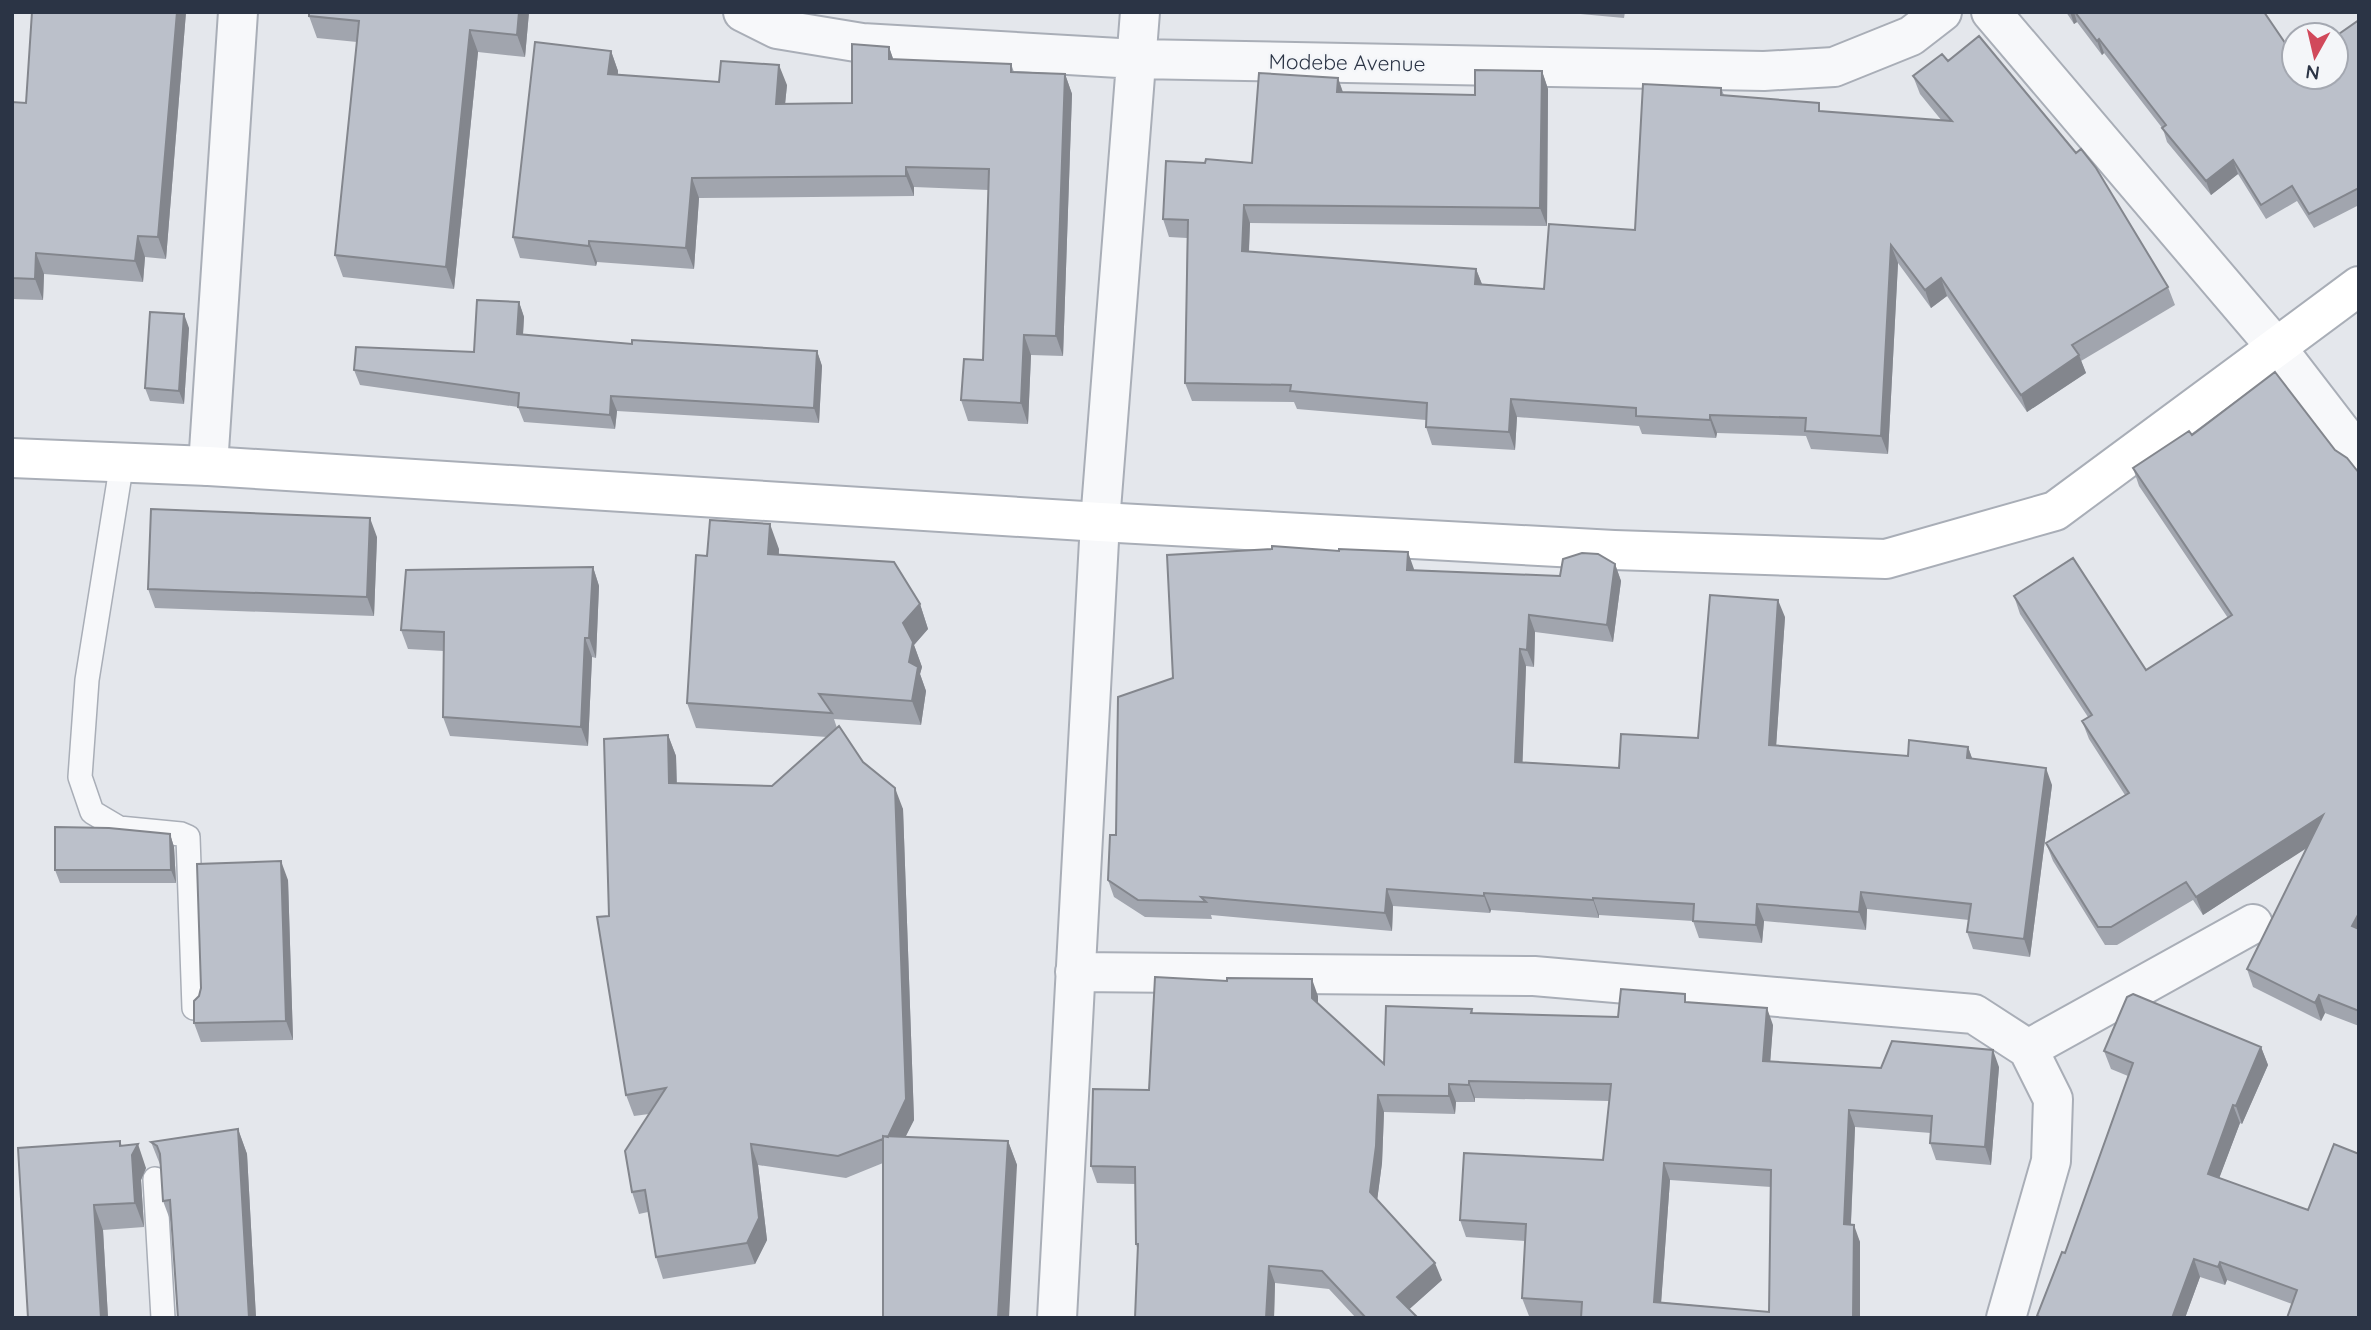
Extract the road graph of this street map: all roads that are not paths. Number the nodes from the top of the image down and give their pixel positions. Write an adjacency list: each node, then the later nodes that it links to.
1 (238, 12): 12 (street)
2 (743, 12): 6 (street, Modebe Avenue)
3 (1140, 12): 6 (street)
4 (1942, 12): 6 (street, Modebe Avenue)
5 (1991, 12): 8 (street)
6 (1136, 59): 13 (street)
7 (2359, 286): 8 (street)
8 (2276, 346): 9 (street); 13 (street)
9 (2359, 455)
10 (12, 458): 11 (street)
11 (121, 462): 12 (street); 16 (lane)
12 (208, 466): 13 (street)
13 (1100, 522): 15 (street)
14 (2253, 925): 17 (street)
15 (1075, 972): 17 (street); 20 (street)
16 (194, 1008)
17 (2028, 1048): 21 (street)
18 (155, 1179): 19 (lane)
19 (163, 1318)
20 (1057, 1318)
21 (2006, 1318)

